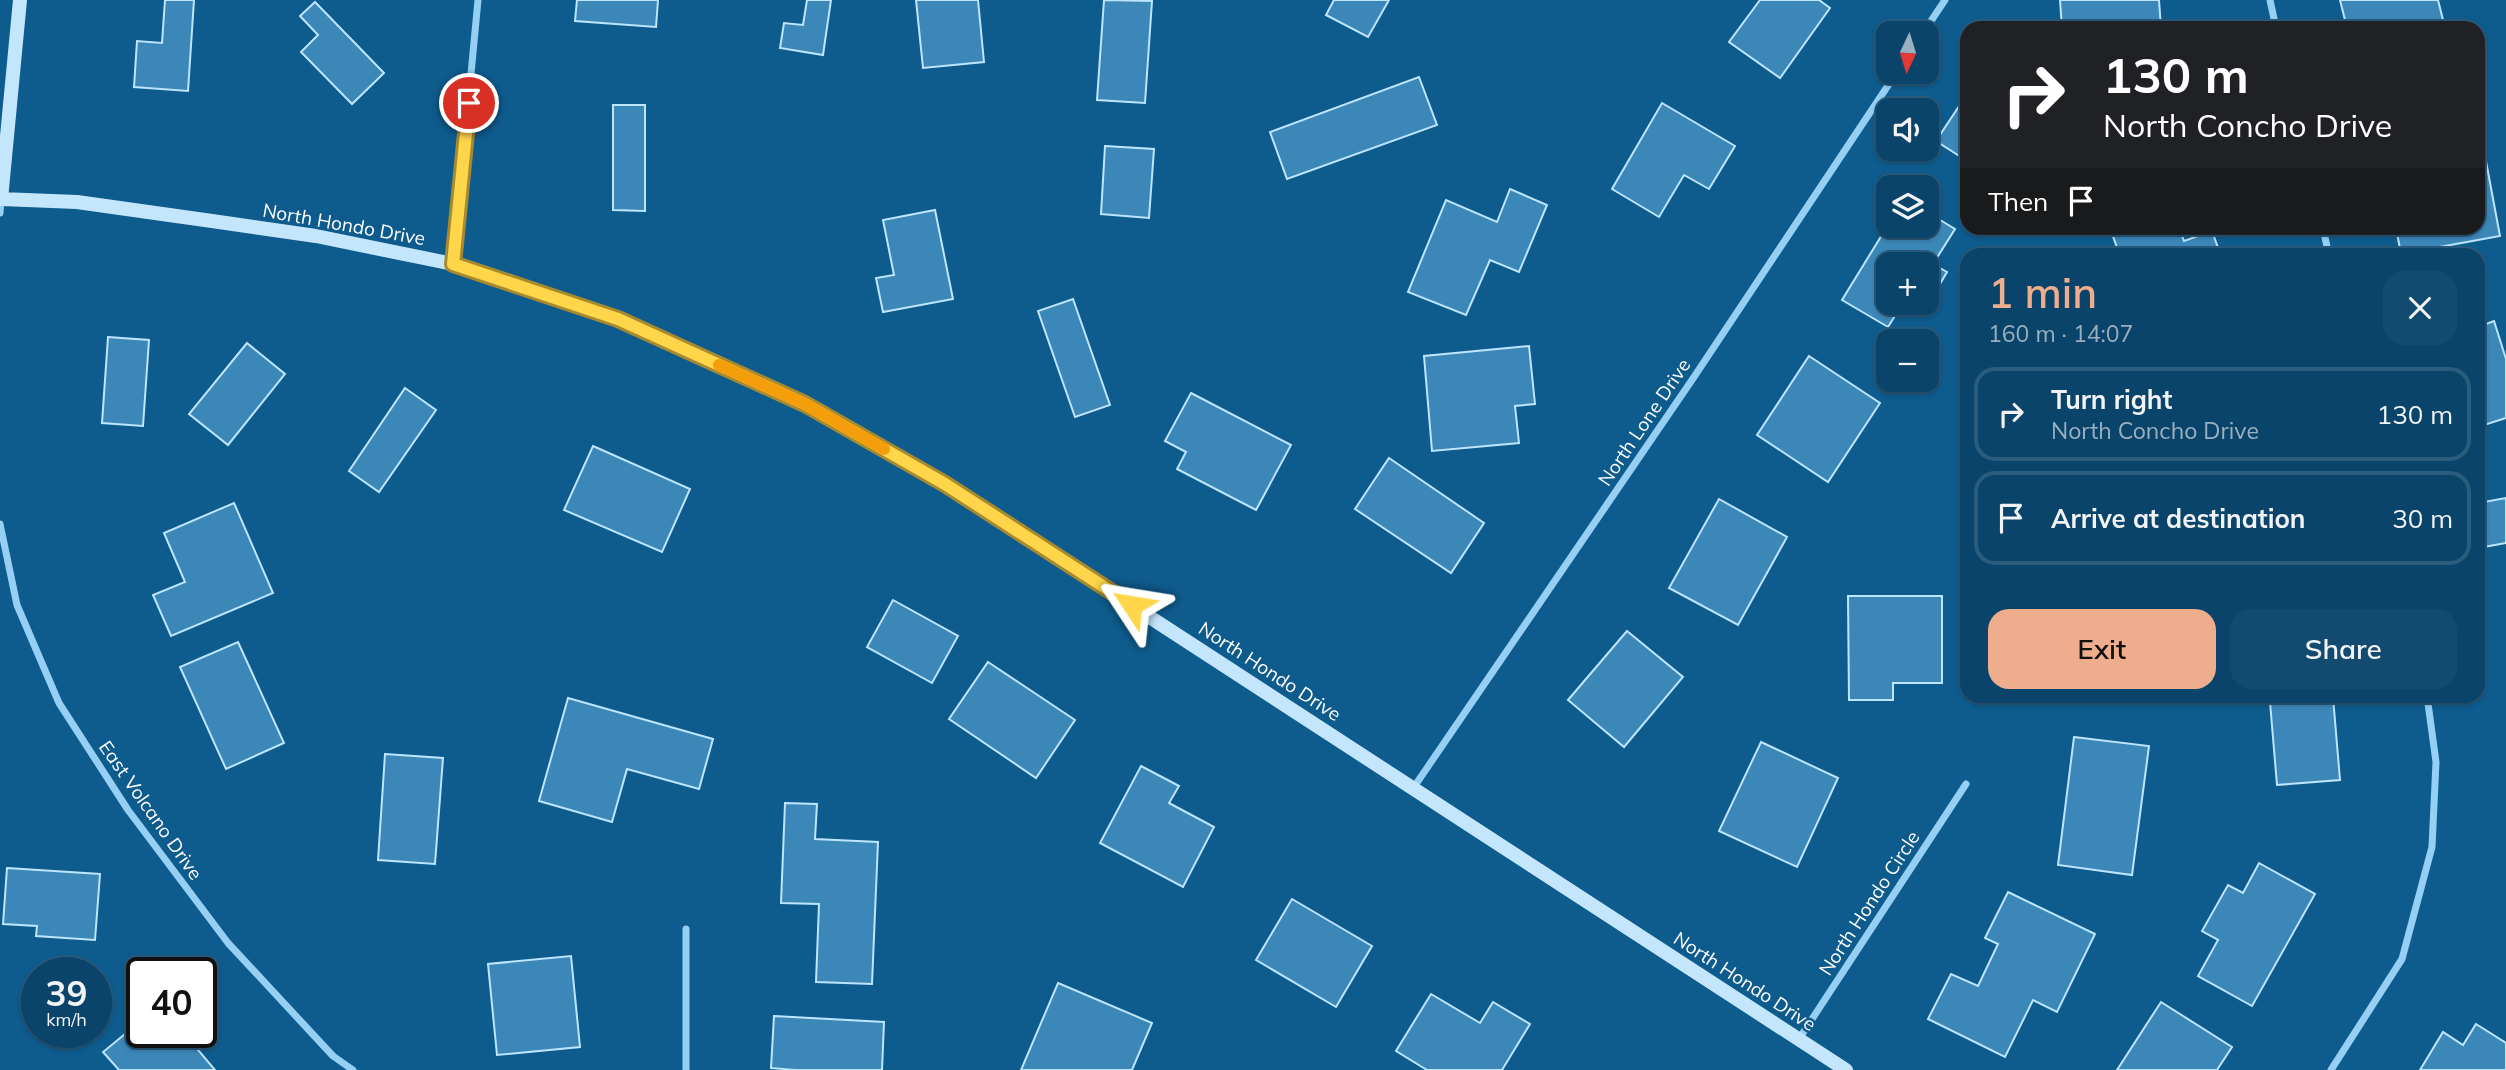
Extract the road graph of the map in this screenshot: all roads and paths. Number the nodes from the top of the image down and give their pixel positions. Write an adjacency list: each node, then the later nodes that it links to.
1 (20, 0): 8 (street)
2 (478, 0): 10 (street)
3 (1945, 0): 5 (street)
4 (2270, 0): 6 (street)
5 (1931, 21)
6 (2274, 21)
7 (1890, 84): 14 (street, North Lone Drive)
8 (1, 199): 9 (street); 10 (street, North Hondo Drive)
9 (0, 213)
10 (453, 264): 14 (street, North Hondo Drive)
11 (0, 524): 17 (street, East Volcano Drive)
12 (2428, 703): 20 (street)
13 (1966, 784): 16 (street, North Hondo Circle)
14 (1414, 787): 16 (street, North Hondo Drive)
15 (686, 929): 18 (street)
16 (1799, 1039): 19 (street, North Hondo Drive)
17 (352, 1070)
18 (686, 1070)
19 (1846, 1070)
20 (2331, 1070)

